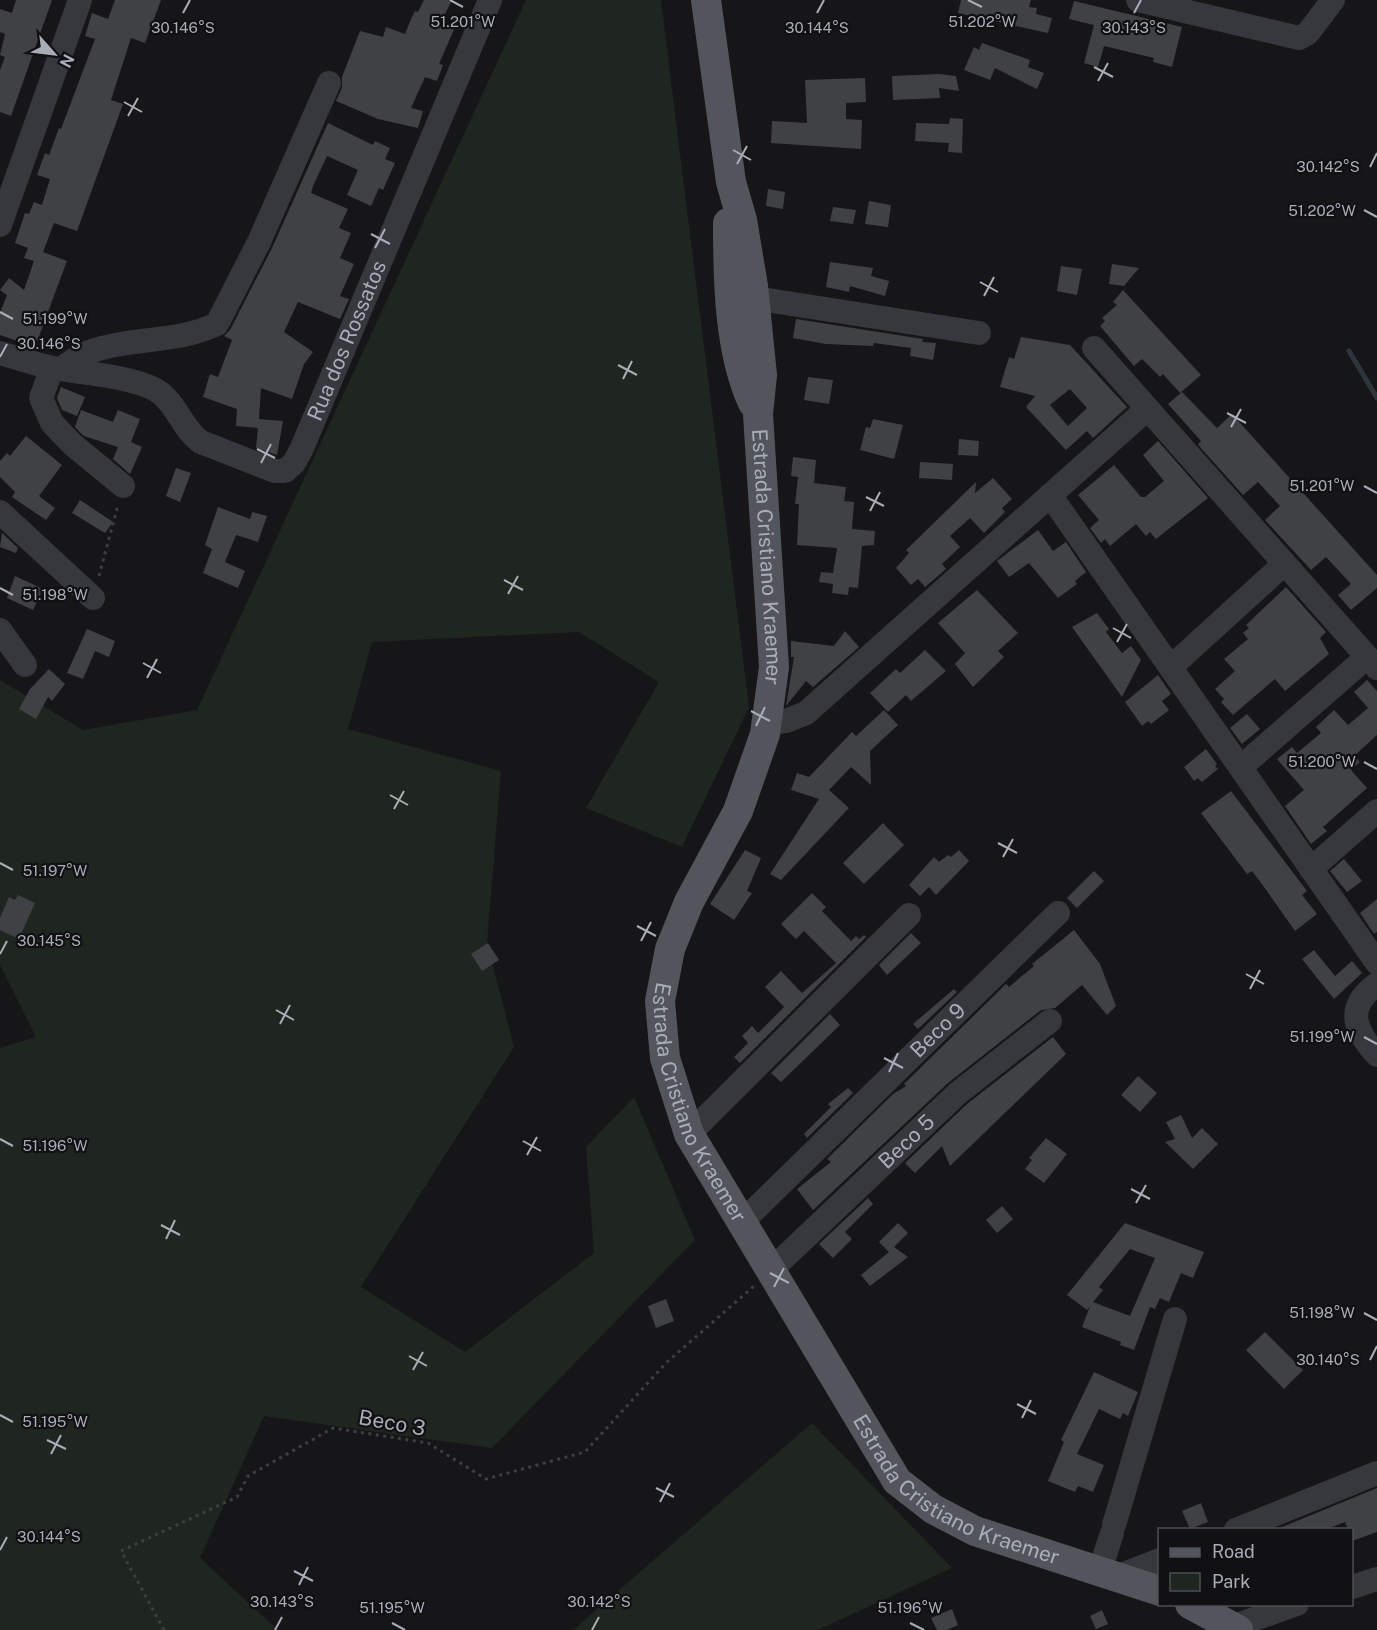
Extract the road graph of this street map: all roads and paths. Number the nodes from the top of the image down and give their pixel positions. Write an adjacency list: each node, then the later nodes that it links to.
1 (80, 0): 7 (street)
2 (490, 0): 12 (street, Rua dos Rossatos)
3 (706, 0): 8 (main road, Estrada Cristiano Kraemer)
4 (1138, 0): 5 (street)
5 (1333, 0)
6 (329, 83): 12 (street)
7 (0, 225)
8 (743, 299): 9 (street); 23 (main road, Estrada Cristiano Kraemer)
9 (979, 333)
10 (1094, 348): 13 (street)
11 (0, 353): 12 (street)
12 (56, 368): 14 (street)
13 (1147, 409): 15 (street); 17 (street)
14 (123, 486): 18 (path)
15 (1050, 495): 22 (street); 23 (street)
16 (0, 512): 18 (street)
17 (1284, 564): 20 (street); 22 (street)
18 (93, 598)
19 (0, 630): 21 (street)
20 (1372, 663): 24 (street)
21 (25, 665)
22 (1171, 667): 24 (street)
23 (767, 724): 33 (main road, Estrada Cristiano Kraemer)
24 (1241, 767): 26 (street)
25 (1377, 811): 26 (street)
26 (1311, 869): 29 (street)
27 (1058, 913): 34 (street, Beco 9)
28 (909, 915): 33 (street)
29 (1377, 963)
30 (1377, 984): 32 (street)
31 (1050, 1021): 35 (street, Beco 5)
32 (1377, 1055)
33 (689, 1134): 34 (main road, Estrada Cristiano Kraemer)
34 (742, 1222): 35 (main road, Estrada Cristiano Kraemer)
35 (770, 1272): 40 (main road, Estrada Cristiano Kraemer); 47 (path, Beco 3)
36 (1175, 1319): 40 (street)
37 (1377, 1473): 38 (street)
38 (1241, 1528)
39 (1158, 1561): 40 (street)
40 (1110, 1573): 43 (main road, Estrada Cristiano Kraemer)
41 (1377, 1579): 42 (street)
42 (1353, 1587)
43 (1158, 1590)
44 (1192, 1606): 46 (main road)
45 (1294, 1606): 46 (street)
46 (1236, 1628)
47 (164, 1630)

